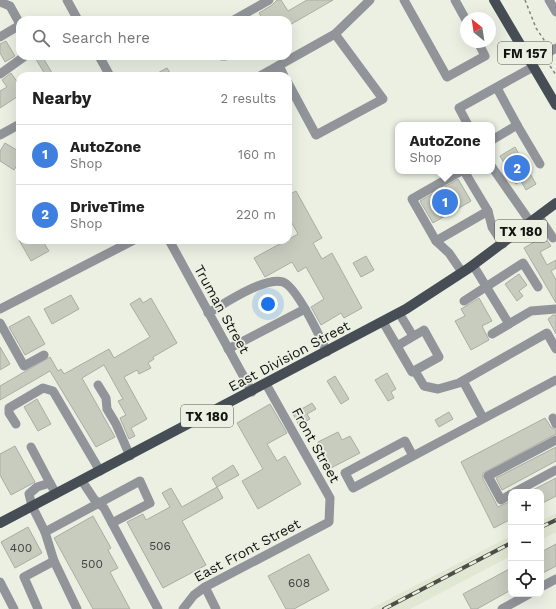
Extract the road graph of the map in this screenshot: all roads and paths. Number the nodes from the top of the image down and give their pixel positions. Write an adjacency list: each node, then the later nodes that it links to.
1 (68, 0): 13 (street)
2 (268, 0): 10 (street)
3 (370, 0): 18 (street)
4 (404, 0): 21 (street)
5 (455, 0): 11 (street)
6 (494, 0): 27 (main road, FM 157)
7 (525, 0): 20 (path)
8 (549, 0): 12 (street)
9 (0, 2): 16 (street)
10 (248, 12): 14 (street); 15 (street)
11 (462, 12)
12 (556, 12)
13 (76, 16)
14 (241, 16)
15 (251, 16)
16 (16, 17)
17 (16, 27): 19 (street)
18 (335, 34): 23 (street); 36 (street)
19 (0, 37)
20 (546, 43)
21 (481, 48)
22 (556, 48): 27 (street)
23 (292, 59)
24 (19, 60): 33 (street)
25 (101, 60): 30 (street)
26 (290, 60): 28 (street)
27 (532, 65): 35 (street); 37 (main road, FM 157)
28 (279, 66): 31 (street); 32 (street)
29 (550, 66): 34 (path)
30 (106, 72)
31 (268, 72)
32 (282, 72)
33 (0, 74)
34 (556, 76)
35 (496, 88): 38 (street); 39 (street)
36 (292, 90)
37 (556, 105)
38 (467, 122)
39 (518, 125): 42 (street); 43 (street)
40 (16, 126): 41 (street)
41 (0, 135)
42 (495, 138)
43 (540, 164)
44 (495, 171): 50 (street)
45 (456, 174): 52 (street)
46 (466, 174): 49 (street)
47 (556, 194): 48 (main road)
48 (554, 207): 50 (main road, East Division Street / TX 180)
49 (488, 211): 52 (street); 55 (street)
50 (535, 220): 51 (street); 55 (main road, East Division Street / TX 180)
51 (553, 238)
52 (436, 241): 57 (street)
53 (126, 244): 61 (street)
54 (171, 244): 64 (street, Truman Street)
55 (503, 244): 56 (main road, East Division Street / TX 180)
56 (473, 265): 57 (main road, East Division Street / TX 180); 58 (street)
57 (462, 272): 65 (main road, East Division Street / TX 180)
58 (486, 287): 59 (street); 60 (street); 68 (street)
59 (538, 287)
60 (464, 302)
61 (0, 309)
62 (305, 309): 64 (street); 72 (street); 74 (street)
63 (556, 309): 68 (street)
64 (208, 313): 72 (street, Truman Street)
65 (399, 313): 66 (main road, East Division Street / TX 180); 70 (street)
66 (383, 322): 71 (street); 74 (main road, East Division Street / TX 180)
67 (0, 323): 75 (street)
68 (509, 324): 69 (street)
69 (492, 334)
70 (413, 336): 71 (street); 76 (street)
71 (397, 346): 76 (street)
72 (228, 349): 81 (street, Truman Street)
73 (556, 349): 78 (street)
74 (327, 352): 79 (main road, East Division Street / TX 180)
75 (44, 355)
76 (415, 371): 78 (street)
77 (556, 380): 82 (street)
78 (463, 381): 82 (street)
79 (266, 384): 81 (main road, East Division Street / TX 180); 97 (street, Front Street)
80 (98, 385): 86 (street)
81 (252, 392): 86 (main road, East Division Street / TX 180)
82 (483, 418): 87 (street)
83 (16, 424): 89 (street)
84 (556, 440): 94 (street)
85 (30, 447): 91 (street)
86 (130, 456): 89 (main road, East Division Street / TX 180)
87 (413, 456): 87 (street)
88 (556, 470): 92 (street)
89 (100, 471): 90 (main road, East Division Street / TX 180)
90 (82, 481): 93 (main road, East Division Street / TX 180); 95 (street)
91 (50, 483): 93 (street); 96 (street)
92 (521, 489)
93 (56, 494): 96 (main road, East Division Street / TX 180)
94 (508, 496)
95 (99, 503): 99 (street); 99 (street); 100 (street)
96 (32, 506): 98 (main road, East Division Street / TX 180); 100 (street)
97 (329, 522): 105 (street, East Front Street)
98 (0, 523)
99 (112, 523): 110 (street)
100 (45, 532): 101 (street)
101 (54, 561): 107 (street); 109 (street)
102 (556, 579): 104 (street)
103 (0, 582): 108 (street)
104 (544, 586)
105 (205, 587): 111 (street, East Front Street); 112 (street)
106 (524, 597): 113 (street)
107 (74, 608)
108 (14, 609)
109 (38, 609)
110 (158, 609)
111 (183, 609)
112 (216, 609)
113 (502, 609)

